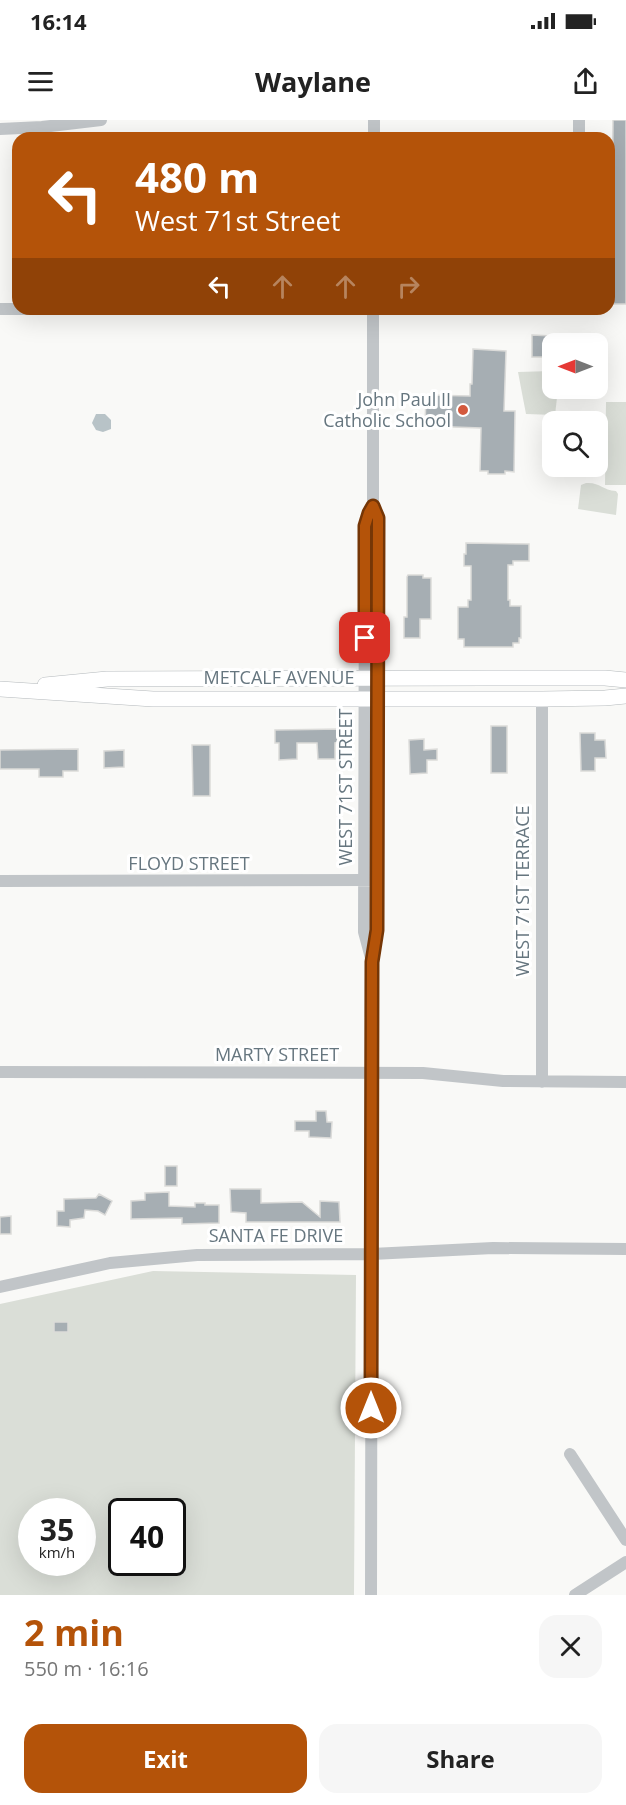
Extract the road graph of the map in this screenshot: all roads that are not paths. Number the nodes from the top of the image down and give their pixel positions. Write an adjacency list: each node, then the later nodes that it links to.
1 (101, 120): 2 (street)
2 (0, 129)
3 (373, 315): 4 (street, WEST 71ST STREET)
4 (371, 678): 5 (main road, METCALF AVENUE); 6 (main road, METCALF AVENUE); 9 (street, WEST 71ST STREET)
5 (626, 680)
6 (2, 689): 9 (main road, METCALF AVENUE)
7 (626, 696): 8 (main road, METCALF AVENUE)
8 (542, 699): 9 (main road, METCALF AVENUE); 16 (street, WEST 71ST TERRACE)
9 (371, 700): 10 (street, WEST 71ST STREET); 11 (street, WEST 71ST STREET)
10 (364, 880): 11 (street, FLOYD STREET); 12 (street, FLOYD STREET); 13 (street, WEST 71ST STREET)
11 (377, 880): 13 (street, WEST 71ST STREET)
12 (0, 881)
13 (372, 962): 15 (street, WEST 71ST STREET)
14 (0, 1072): 15 (street, MARTY STREET)
15 (372, 1073): 16 (street, MARTY STREET); 19 (street, WEST 71ST STREET)
16 (542, 1082): 17 (street, MARTY STREET)
17 (626, 1082)
18 (626, 1249): 19 (street, SANTA FE DRIVE)
19 (372, 1254): 20 (street, SANTA FE DRIVE); 24 (street, WEST 71ST STREET)
20 (0, 1287)
21 (570, 1454): 22 (street)
22 (626, 1540)
23 (626, 1562): 25 (street)
24 (371, 1595)
25 (575, 1595)

